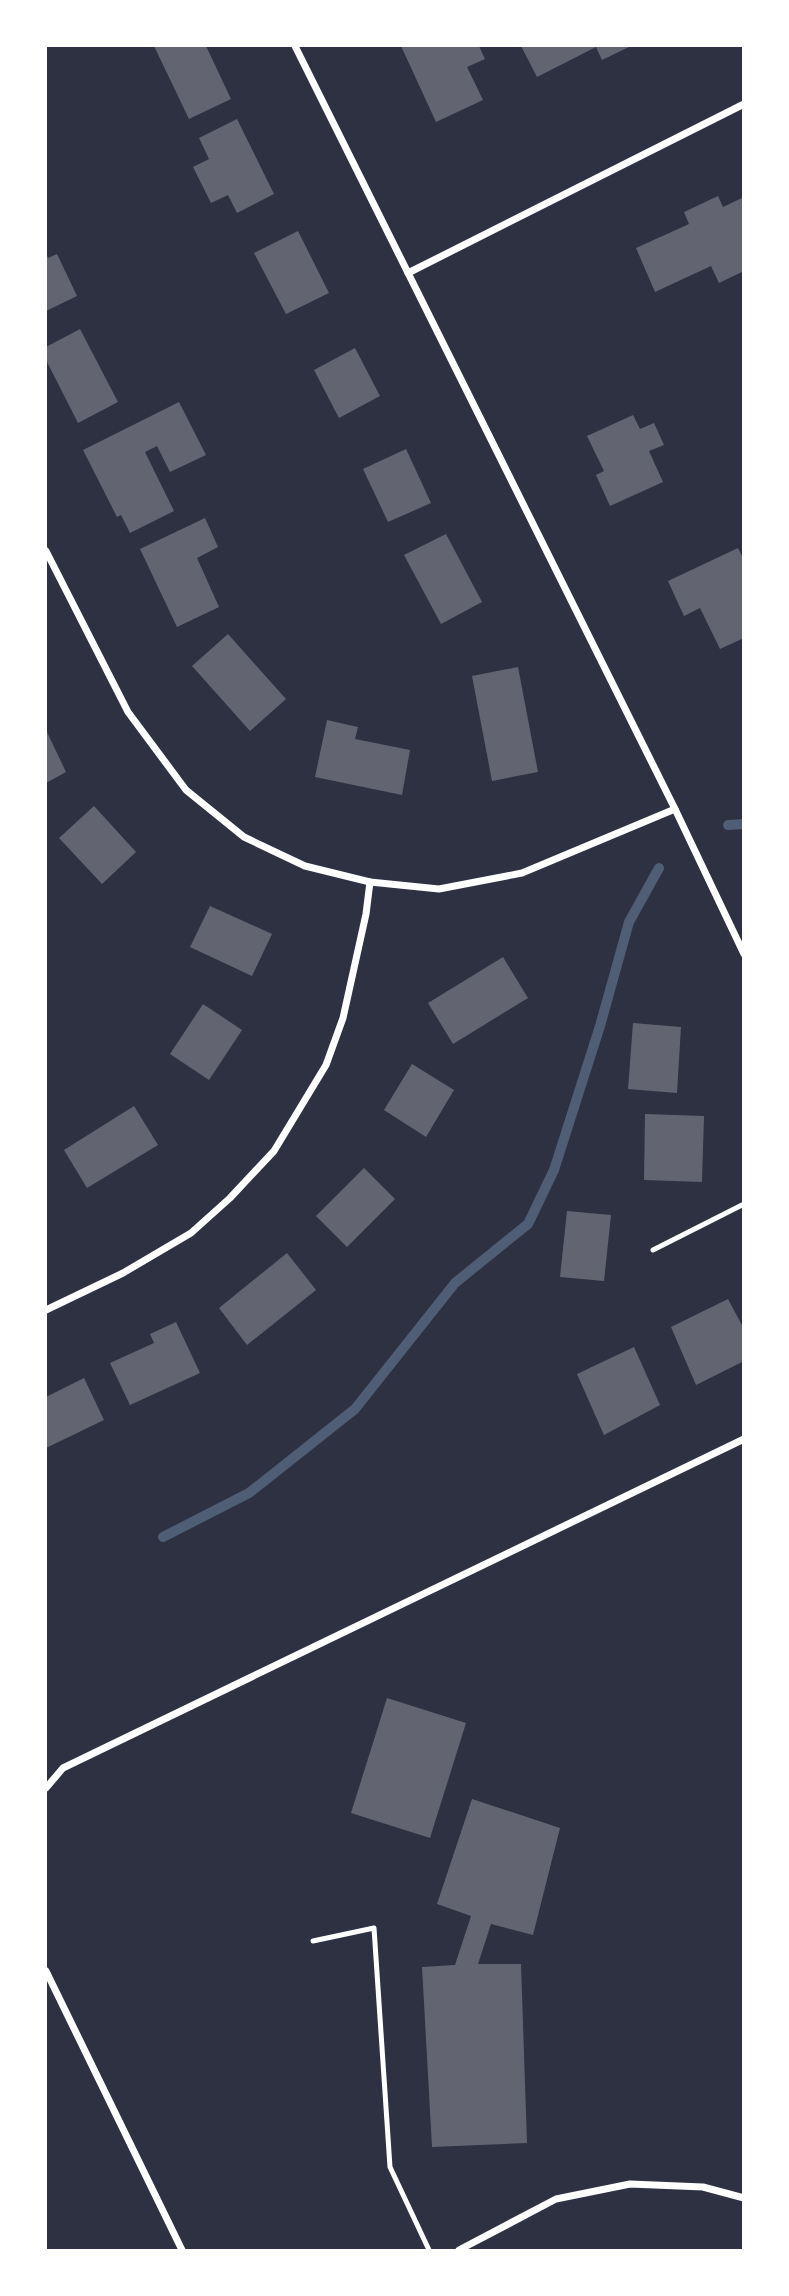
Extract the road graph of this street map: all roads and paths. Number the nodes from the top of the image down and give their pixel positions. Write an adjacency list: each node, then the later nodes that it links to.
1 (295, 46): 3 (street)
2 (744, 104): 3 (street)
3 (408, 273): 5 (street)
4 (46, 551): 6 (street)
5 (674, 809): 6 (street); 7 (street)
6 (370, 882): 10 (street)
7 (744, 954)
8 (744, 1204): 9 (lane)
9 (653, 1250)
10 (46, 1310)
11 (744, 1439): 12 (street)
12 (46, 1788)
13 (313, 1941): 17 (lane)
14 (46, 1971): 16 (street)
15 (744, 2198): 18 (street)
16 (182, 2250)
17 (429, 2250)
18 (459, 2250)

